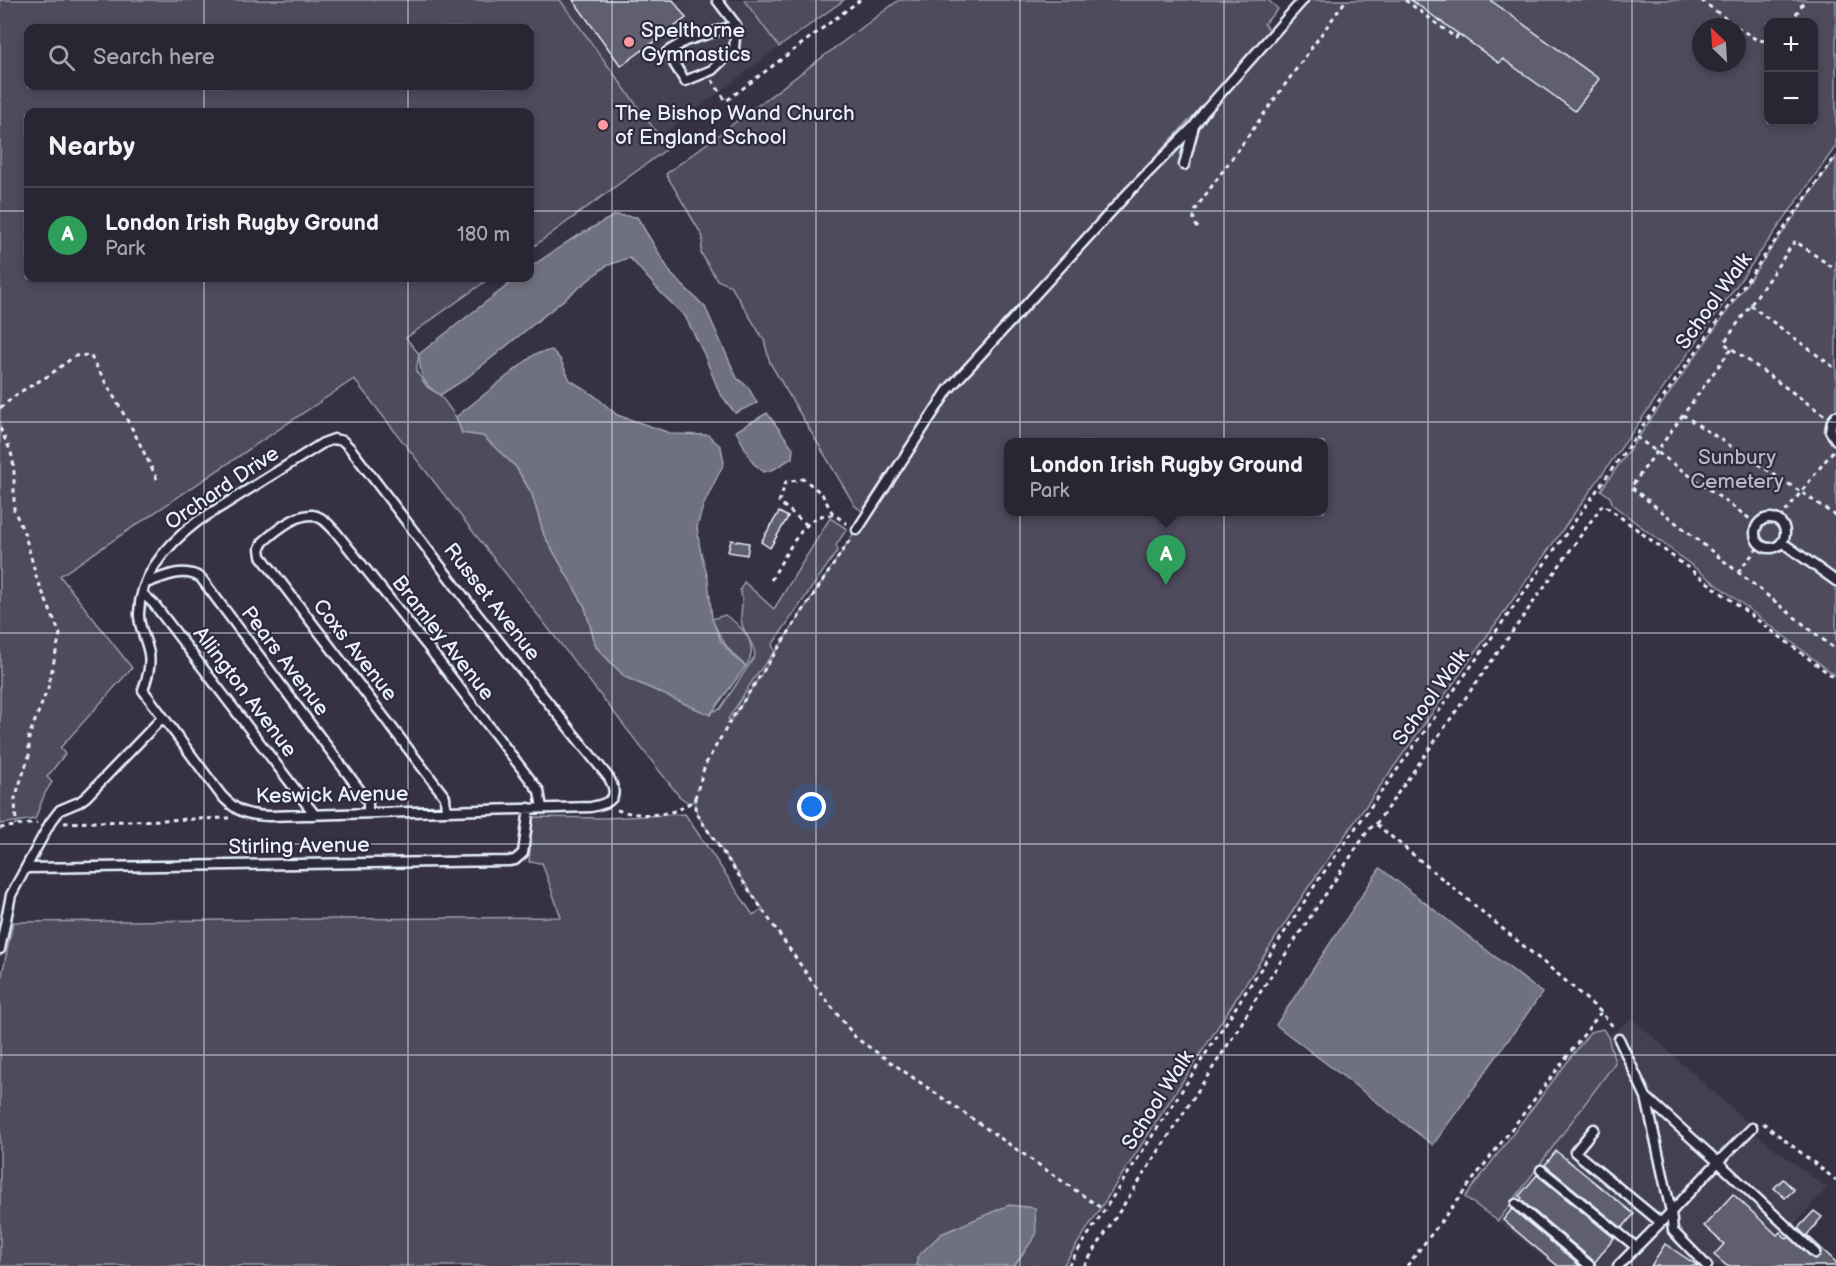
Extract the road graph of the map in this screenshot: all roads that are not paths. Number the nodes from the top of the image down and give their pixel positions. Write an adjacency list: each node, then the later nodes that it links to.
1 (717, 0): 3 (lane)
2 (1303, 0): 4 (lane)
3 (736, 25): 3 (lane)
4 (1194, 126): 5 (lane); 10 (lane)
5 (1184, 165)
6 (1834, 418): 8 (lane)
7 (334, 440): 13 (lane, Orchard Drive); 16 (lane, Russet Avenue)
8 (1836, 440)
9 (295, 520): 18 (lane, Bramley Avenue); 19 (lane, Coxs Avenue)
10 (857, 530)
11 (1783, 543): 11 (lane); 12 (lane)
12 (1836, 581)
13 (146, 583): 14 (lane, Keswick Avenue); 20 (lane, Pears Avenue)
14 (143, 594): 15 (lane, Keswick Avenue); 21 (lane, Allington Avenue)
15 (163, 717): 21 (lane, Keswick Avenue); 22 (lane)
16 (615, 794): 18 (lane, Keswick Avenue)
17 (529, 808): 18 (lane, Keswick Avenue); 19 (lane, Keswick Avenue); 22 (lane, Stirling Avenue)
18 (542, 808)
19 (446, 811): 20 (lane, Keswick Avenue)
20 (368, 813): 21 (lane, Keswick Avenue)
21 (315, 815)
22 (27, 868): 23 (lane)
23 (0, 949)
24 (1619, 1039): 25 (lane)
25 (1646, 1097): 28 (lane); 31 (lane)
26 (1752, 1128): 28 (lane)
27 (1594, 1129): 32 (lane)
28 (1718, 1162): 31 (lane); 34 (lane)
29 (1541, 1170): 33 (lane)
30 (1516, 1204): 35 (lane)
31 (1671, 1212): 32 (lane); 37 (lane)
32 (1660, 1222): 33 (lane)
33 (1636, 1247): 36 (lane)
34 (1815, 1253)
35 (1590, 1266)
36 (1618, 1266)
37 (1707, 1266)

